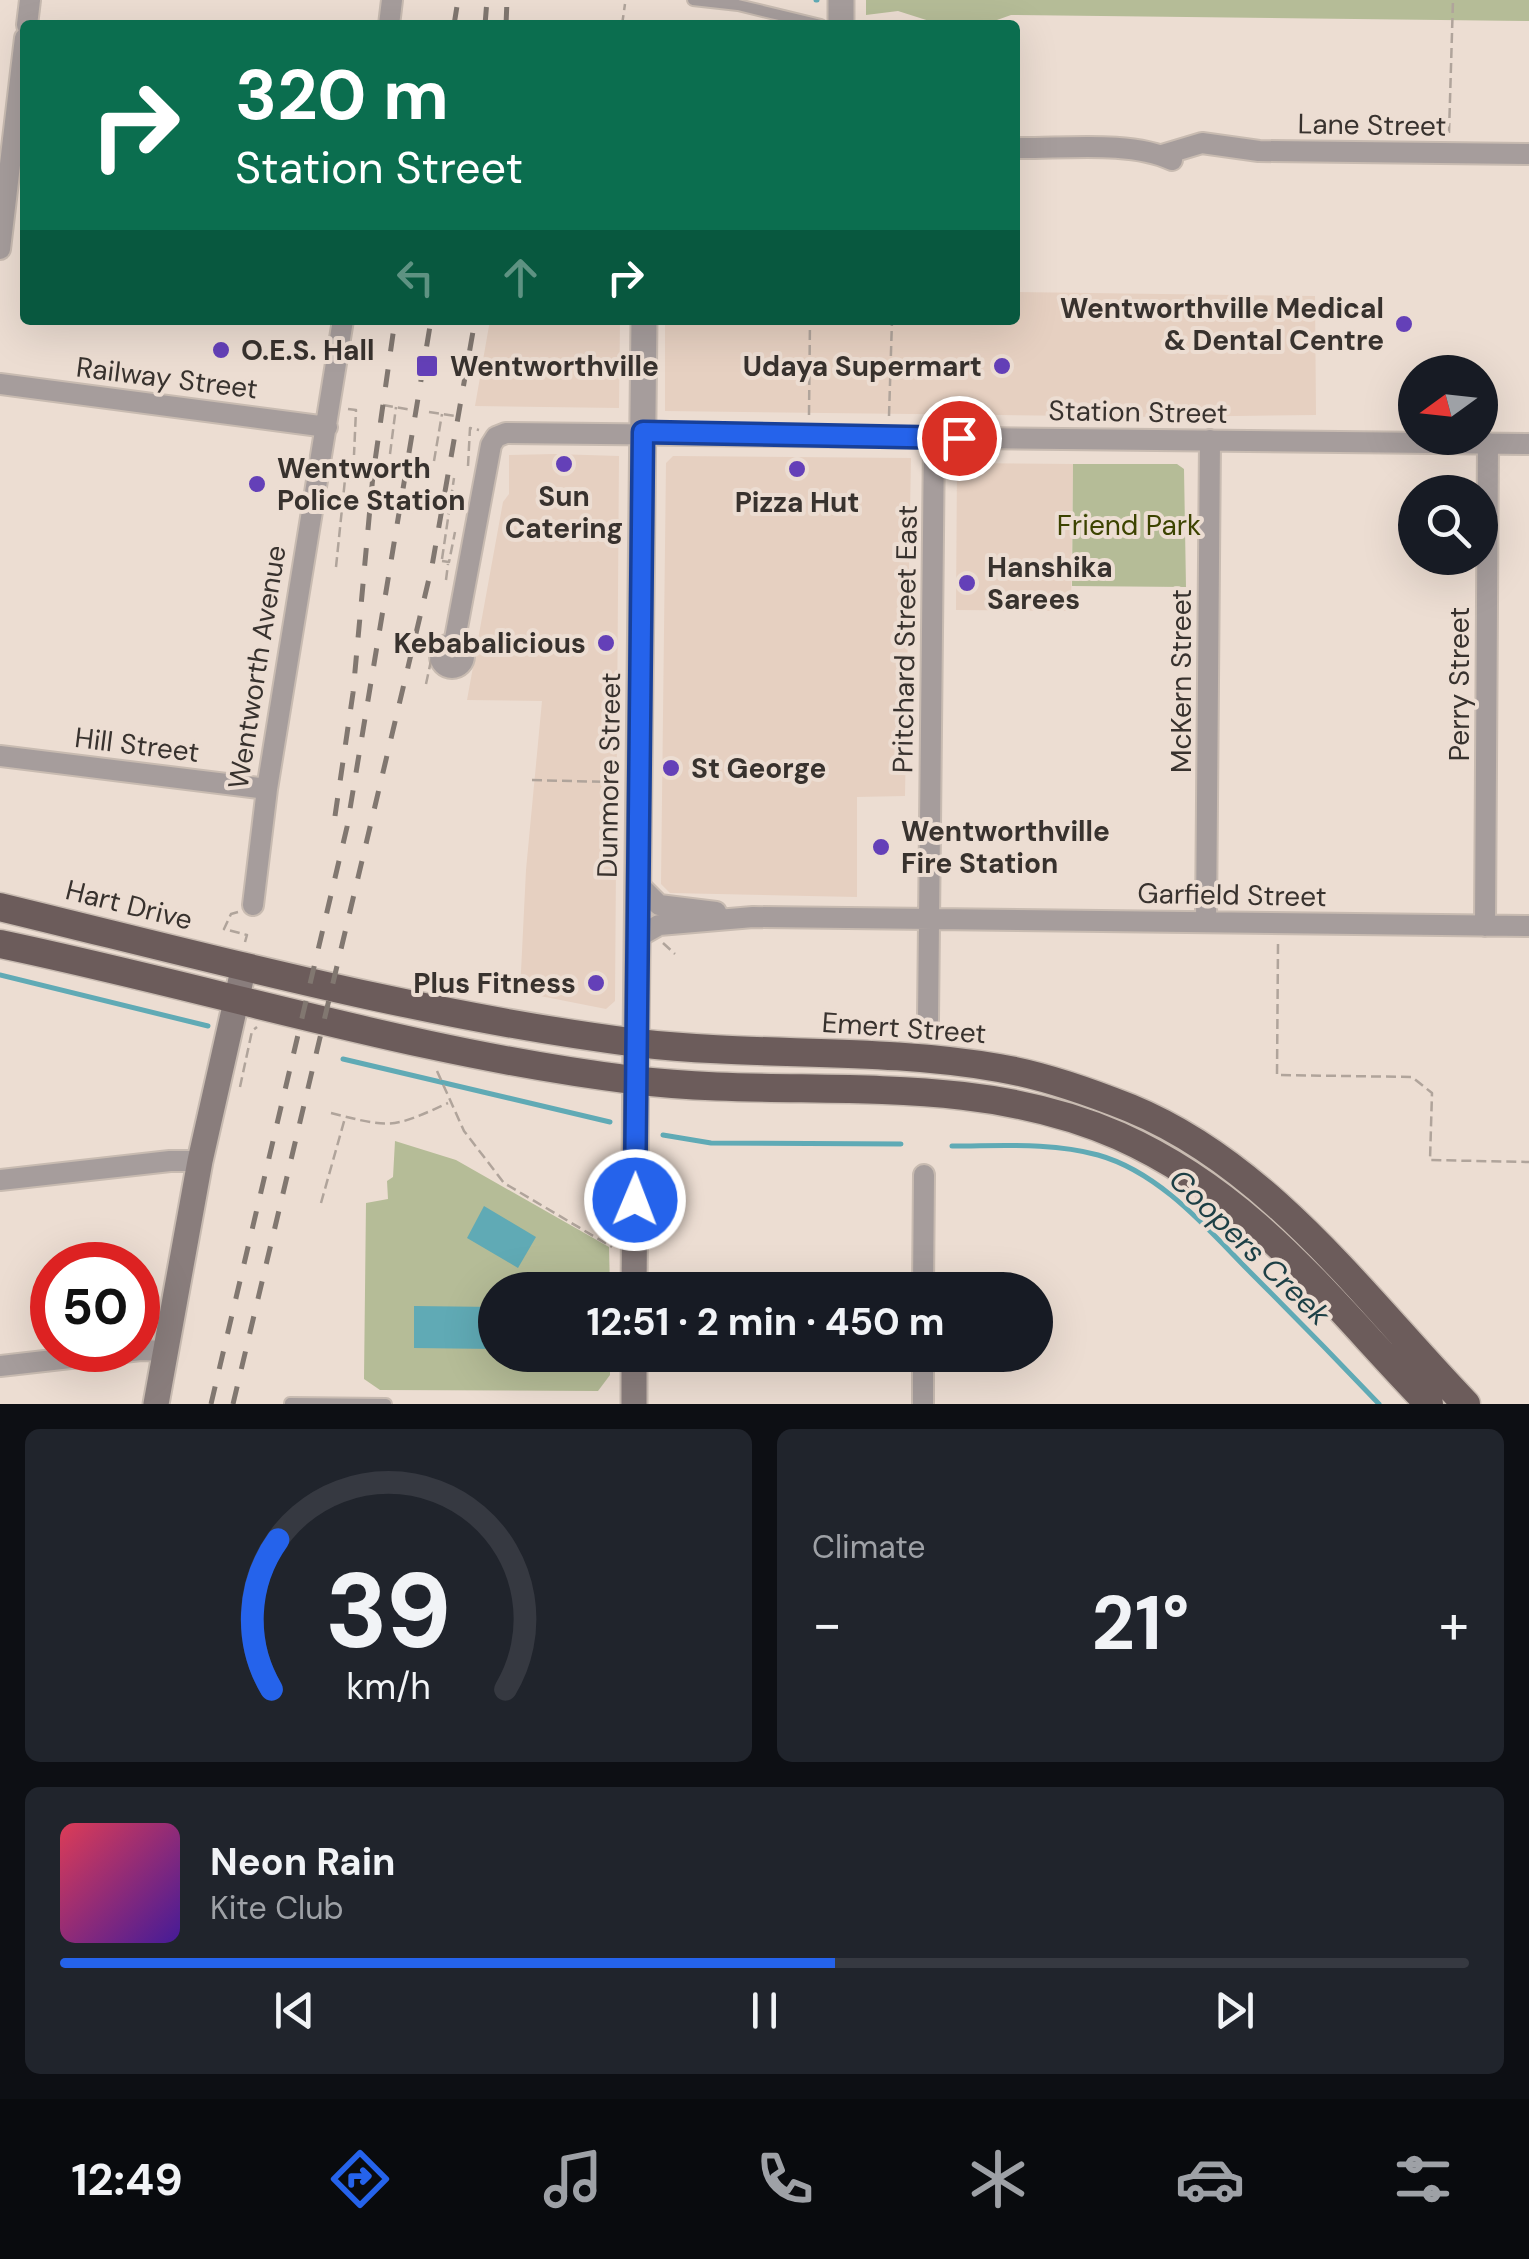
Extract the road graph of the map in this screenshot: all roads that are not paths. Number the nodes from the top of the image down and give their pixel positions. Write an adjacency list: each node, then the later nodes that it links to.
1 (693, 0): 2 (lane)
2 (800, 20)
3 (20, 80): 6 (street)
4 (1020, 148): 5 (street, Lane Street)
5 (1529, 154)
6 (0, 249)
7 (341, 325): 10 (street, Wentworth Avenue)
8 (644, 325): 11 (street, Dunmore Street)
9 (0, 384): 10 (street, Railway Street)
10 (327, 427): 20 (street, Wentworth Avenue)
11 (643, 432): 12 (street, Station Street); 18 (street, Station Street); 21 (street, Dunmore Street)
12 (934, 438): 13 (street, Station Street); 25 (street, Pritchard Street East)
13 (1210, 440): 14 (street, Station Street); 26 (street, McKern Street)
14 (1398, 442)
15 (1498, 443): 16 (street, Station Street)
16 (1529, 444)
17 (1488, 455): 27 (street, Perry Street)
18 (454, 644)
19 (0, 756): 20 (street, Hill Street)
20 (267, 789): 22 (street, Wentworth Avenue)
21 (638, 884): 24 (street); 29 (street, Dunmore Street)
22 (253, 905)
23 (0, 907): 31 (highway, Hart Drive)
24 (753, 917): 25 (street, Garfield Street); 29 (street, Garfield Street)
25 (930, 919): 26 (street, Garfield Street); 33 (street, Pritchard Street East)
26 (1206, 922): 27 (street, Garfield Street)
27 (1484, 926): 28 (street, Garfield Street)
28 (1529, 926)
29 (650, 940): 34 (street, Dunmore Street)
30 (0, 944): 32 (highway)
31 (242, 957): 32 (main road); 34 (highway, Hart Drive)
32 (237, 1000): 35 (highway); 36 (main road)
33 (928, 1020)
34 (636, 1042): 35 (main road, Dunmore Street); 51 (highway, Emert Street)
35 (635, 1080): 39 (main road, Dunmore Street); 50 (highway)
36 (200, 1162): 38 (street); 41 (main road)
37 (924, 1175): 40 (street)
38 (0, 1180)
39 (634, 1272)
40 (923, 1272)
41 (165, 1351): 42 (street); 46 (main road)
42 (0, 1366)
43 (634, 1372): 48 (main road)
44 (923, 1372): 49 (street)
45 (290, 1403): 47 (lane)
46 (156, 1404)
47 (386, 1404)
48 (634, 1404)
49 (923, 1404)
50 (1430, 1404)
51 (1466, 1404)

